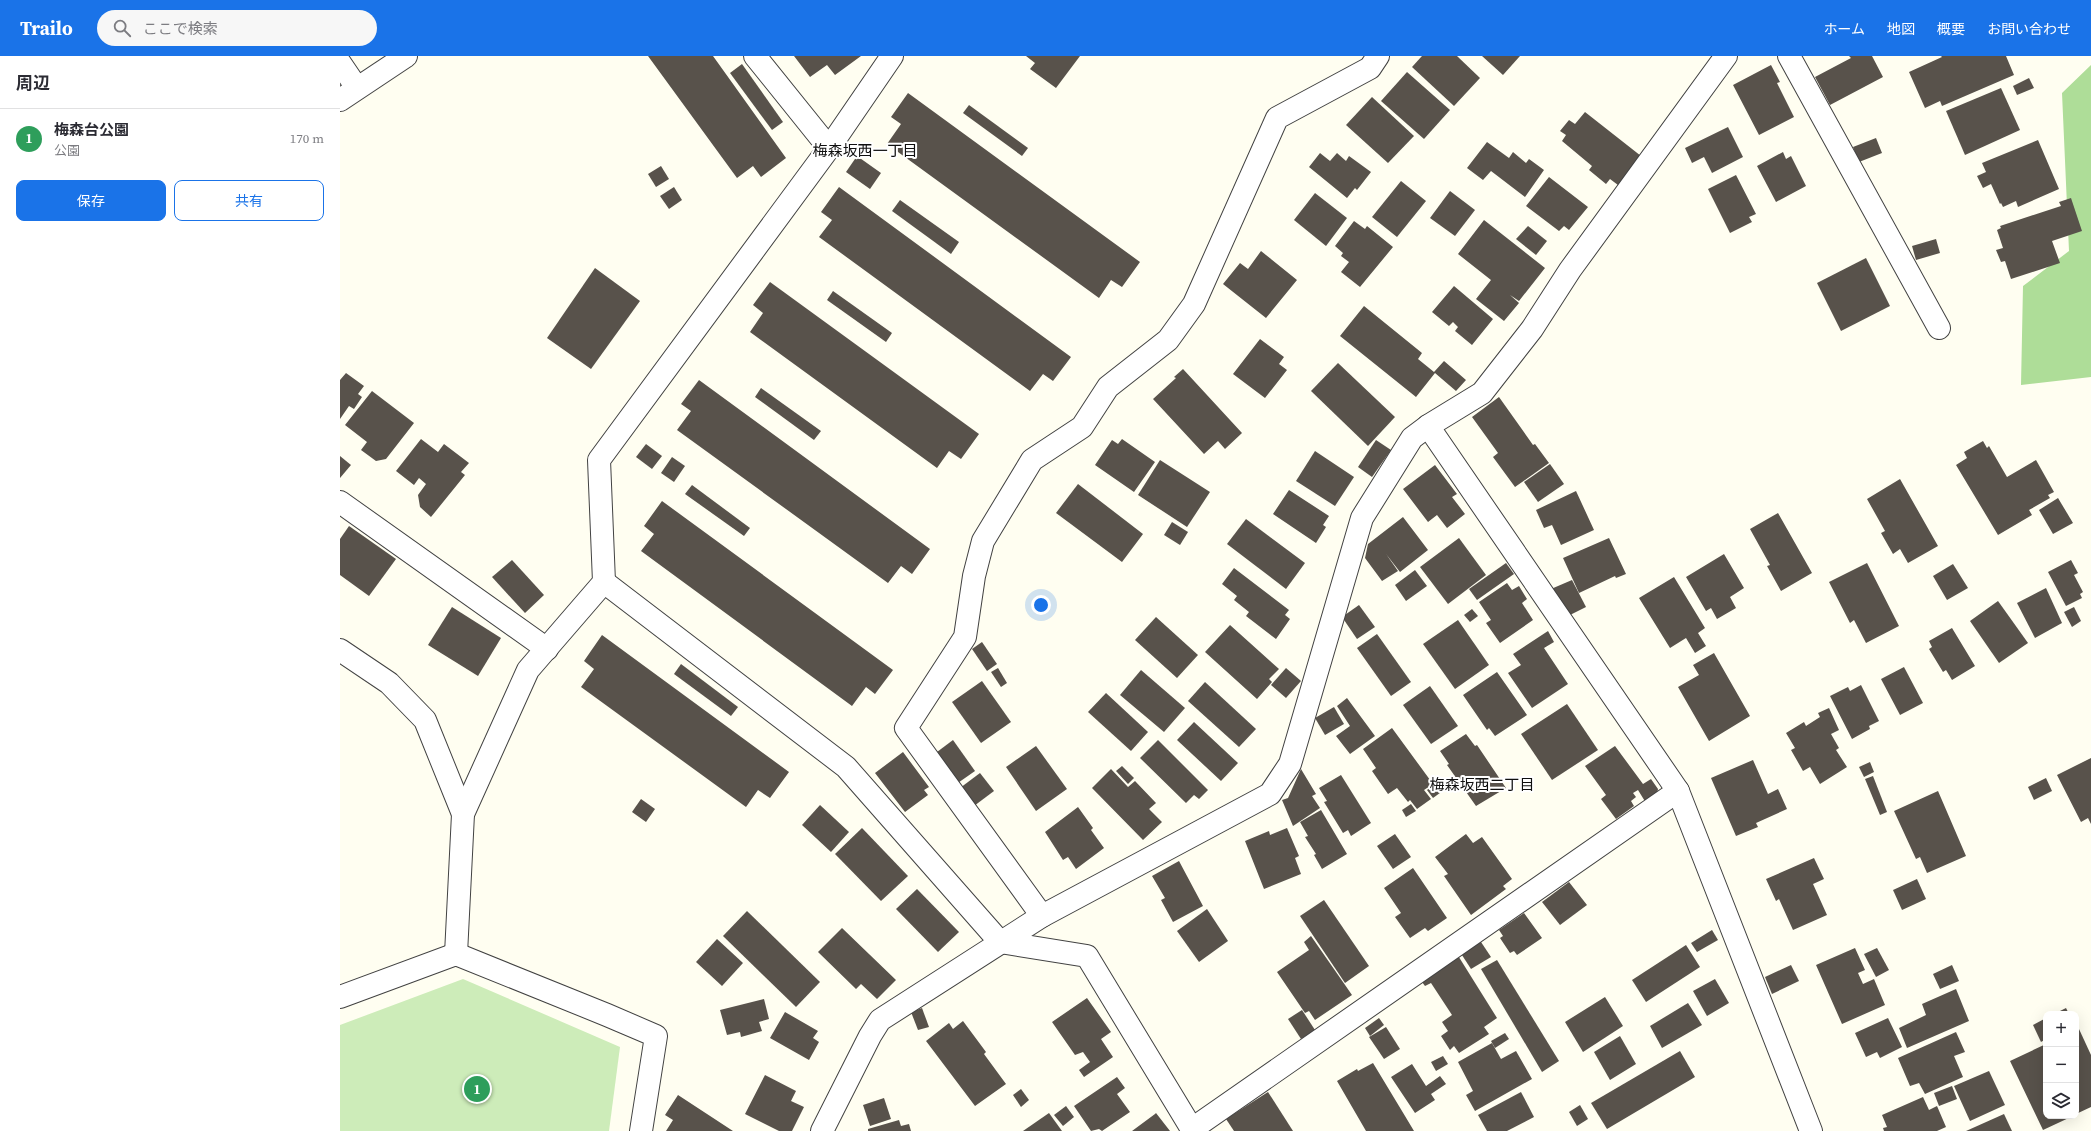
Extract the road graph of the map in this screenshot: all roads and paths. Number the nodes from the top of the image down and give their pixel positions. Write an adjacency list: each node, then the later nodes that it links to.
1 (406, 56): 8 (street)
2 (755, 56): 9 (street)
3 (892, 56): 9 (street)
4 (1378, 56): 18 (street)
5 (1726, 56): 11 (street)
6 (1789, 56): 10 (street)
7 (340, 63): 8 (street)
8 (349, 94)
9 (829, 148): 13 (street)
10 (1939, 328)
11 (1428, 426): 16 (street); 18 (street)
12 (340, 502): 14 (street)
13 (604, 582): 14 (street); 19 (street)
14 (547, 649): 17 (street)
15 (340, 650): 17 (street)
16 (1678, 791): 22 (street); 25 (street)
17 (463, 814): 20 (street)
18 (1042, 916): 19 (street)
19 (1000, 942): 22 (street); 24 (street)
20 (456, 954): 21 (street); 23 (street)
21 (340, 997)
22 (1192, 1130)
23 (641, 1131)
24 (822, 1131)
25 (1811, 1131)

